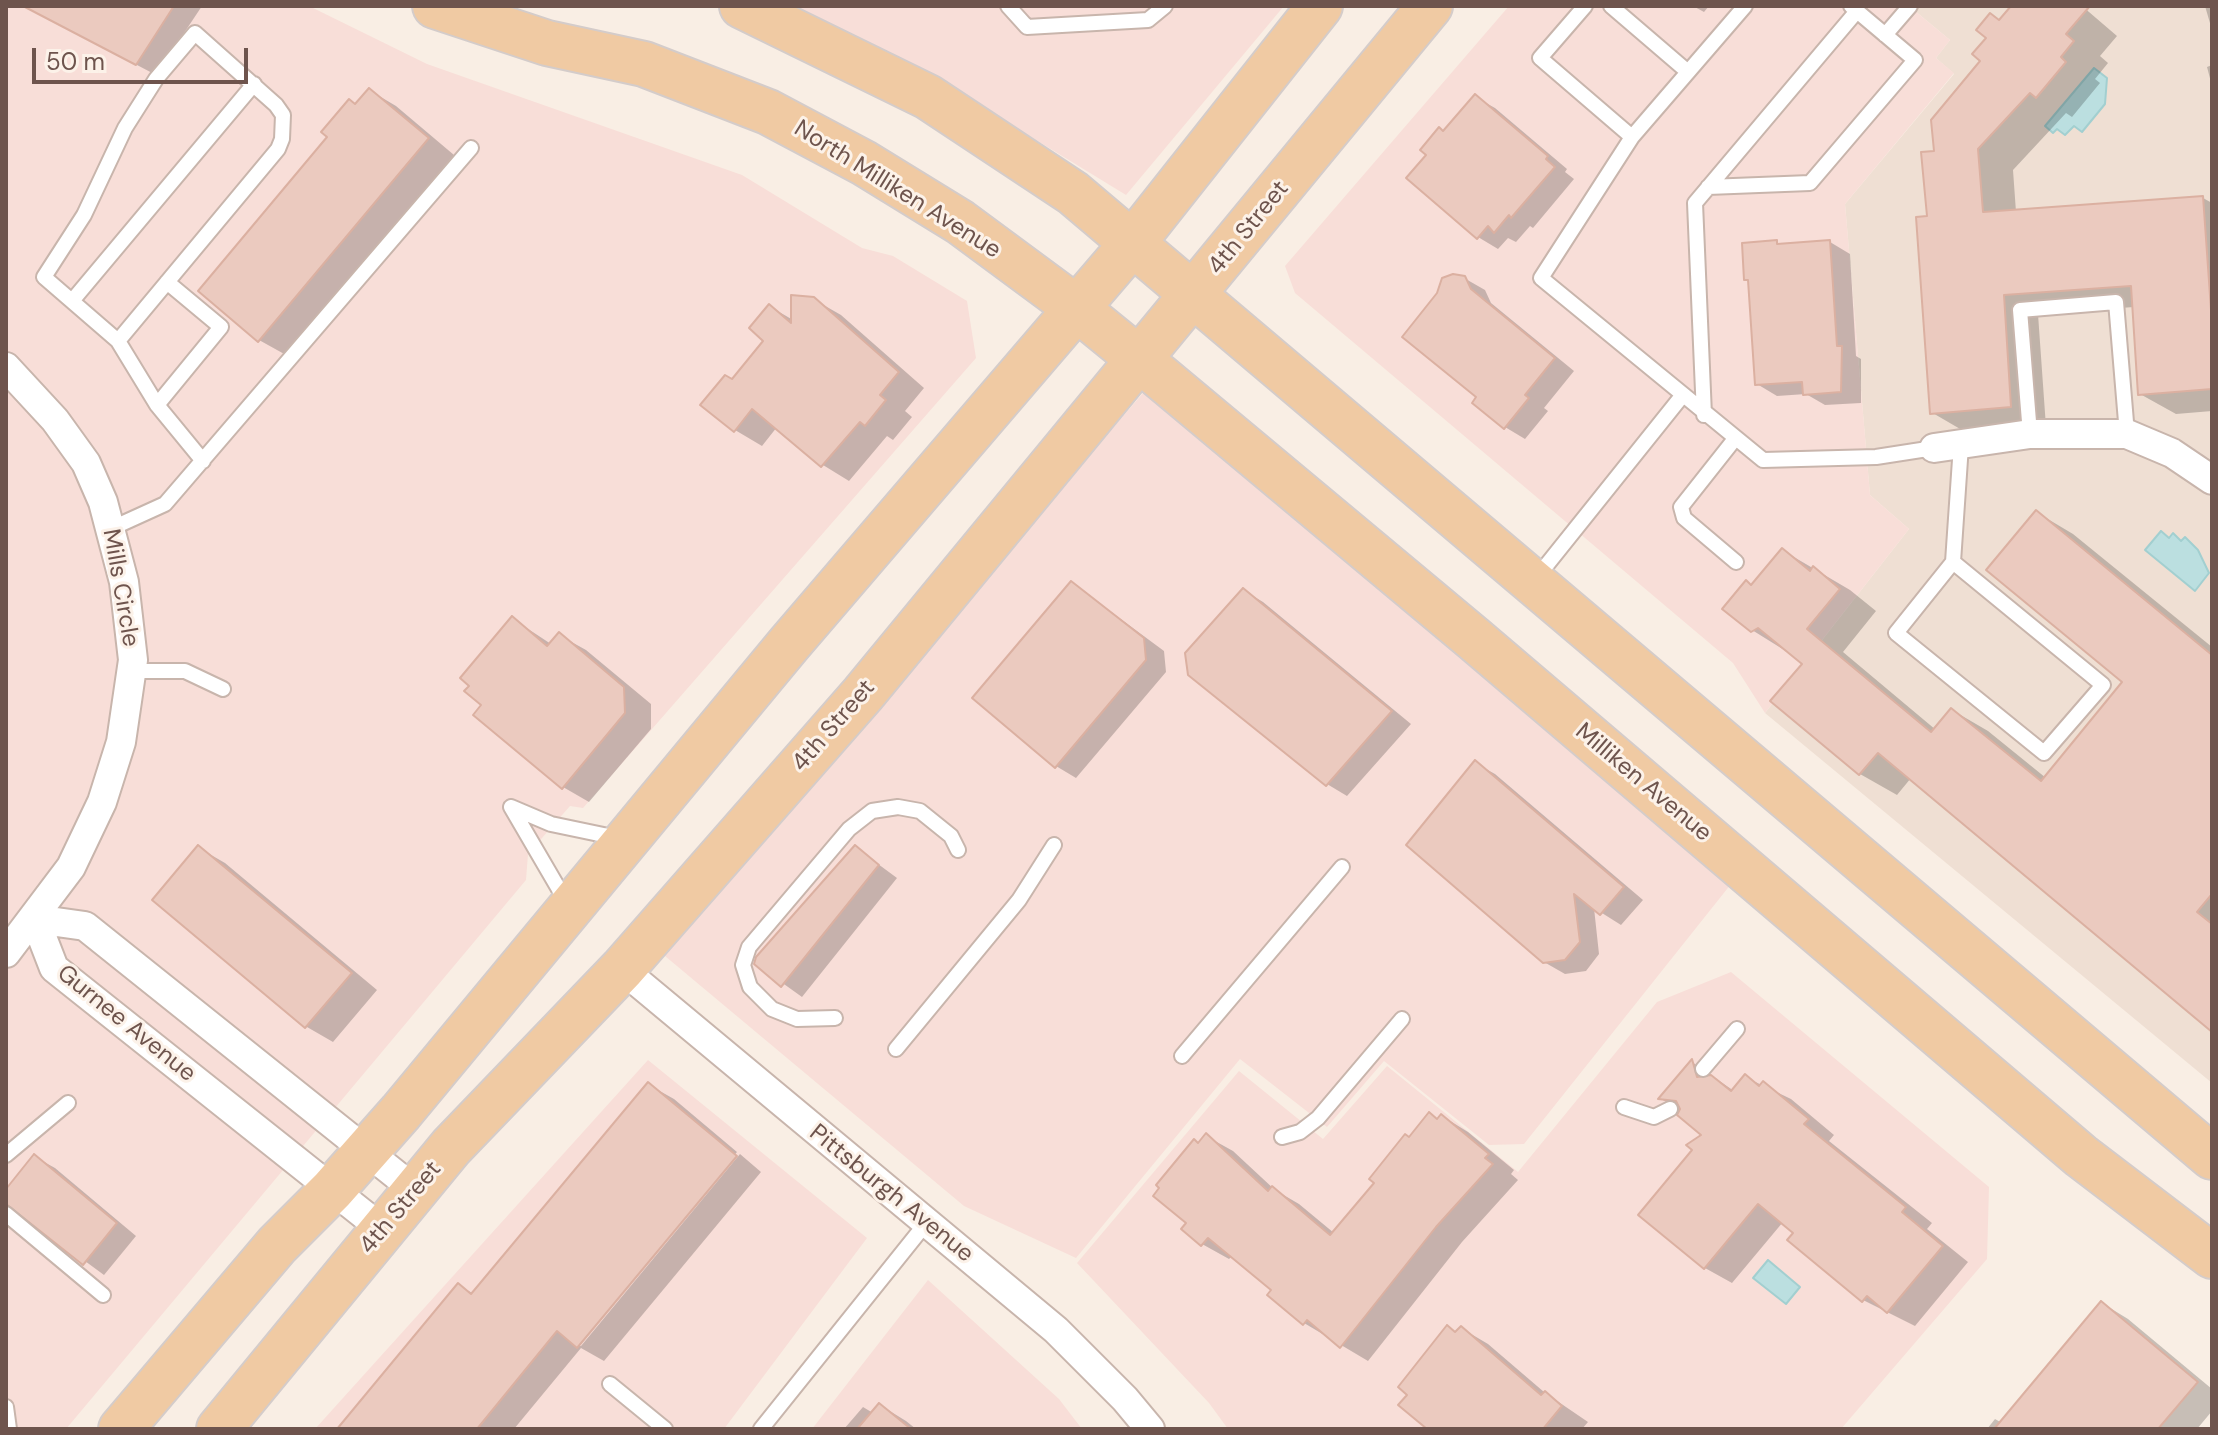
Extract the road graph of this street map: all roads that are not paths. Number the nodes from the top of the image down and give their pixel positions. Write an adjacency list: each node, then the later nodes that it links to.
1 (435, 6): 22 (main road, North Milliken Avenue)
2 (742, 6): 18 (main road)
3 (1008, 6): 4 (lane)
4 (1165, 6)
5 (1320, 6): 18 (main road)
6 (1430, 6): 20 (main road, 4th Street)
7 (1585, 6): 15 (lane)
8 (1611, 6): 13 (lane)
9 (1745, 6): 13 (lane)
10 (1910, 6): 12 (lane)
11 (1854, 8): 12 (lane); 17 (lane)
12 (1885, 35): 17 (lane)
13 (1688, 72): 15 (lane)
14 (254, 84): 19 (lane); 21 (lane); 21 (lane)
15 (1632, 137): 26 (lane)
16 (471, 148): 33 (lane)
17 (1708, 187): 28 (lane)
18 (1131, 245): 20 (main road); 22 (main road)
19 (167, 282): 23 (lane); 27 (lane)
20 (1194, 297): 24 (main road, 4th Street); 38 (main road)
21 (72, 301): 23 (lane)
22 (1075, 307): 24 (main road, Milliken Avenue); 41 (main road)
23 (118, 341): 27 (lane)
24 (1140, 360): 48 (main road, 4th Street); 67 (main road, Milliken Avenue)
25 (6, 367): 35 (street, Mills Circle)
26 (1682, 396): 28 (lane); 38 (lane)
27 (157, 405): 33 (lane)
28 (1704, 415): 31 (lane)
29 (2030, 434): 30 (street); 30 (lane); 32 (street)
30 (2127, 434): 34 (street)
31 (1734, 440): 32 (lane); 36 (lane)
32 (1947, 447): 37 (lane)
33 (203, 461): 35 (lane)
34 (2212, 480)
35 (110, 529): 39 (street, Mills Circle)
36 (1736, 562)
37 (1953, 562): 37 (lane)
38 (1532, 584): 61 (main road)
39 (132, 671): 40 (lane); 46 (street, Mills Circle)
40 (223, 689)
41 (626, 839): 45 (main road); 45 (lane)
42 (1054, 845): 52 (lane)
43 (958, 850): 49 (lane)
44 (1342, 867): 53 (lane)
45 (569, 907): 59 (main road)
46 (35, 919): 47 (street, Mills Circle); 59 (street, Gurnee Avenue); 62 (street, Gurnee Avenue)
47 (6, 953)
48 (622, 969): 63 (main road, 4th Street); 65 (street, Pittsburgh Avenue)
49 (835, 1018)
50 (1402, 1019): 58 (lane)
51 (1737, 1029): 54 (lane)
52 (896, 1049)
53 (1182, 1056)
54 (1703, 1069)
55 (68, 1103): 60 (lane)
56 (1624, 1107): 57 (lane)
57 (1670, 1109)
58 (1282, 1137)
59 (366, 1151): 62 (main road); 63 (street, Gurnee Avenue)
60 (6, 1155)
61 (2212, 1157)
62 (332, 1190): 66 (street, Gurnee Avenue); 72 (main road)
63 (415, 1190): 66 (main road, 4th Street)
64 (6, 1214): 68 (lane)
65 (927, 1222): 75 (lane); 76 (street, Pittsburgh Avenue)
66 (382, 1229): 73 (main road, 4th Street)
67 (2212, 1256)
68 (103, 1295)
69 (610, 1384): 74 (lane)
70 (6, 1407): 71 (lane)
71 (9, 1429)
72 (121, 1429)
73 (219, 1429)
74 (665, 1429)
75 (761, 1429)
76 (1150, 1429)

